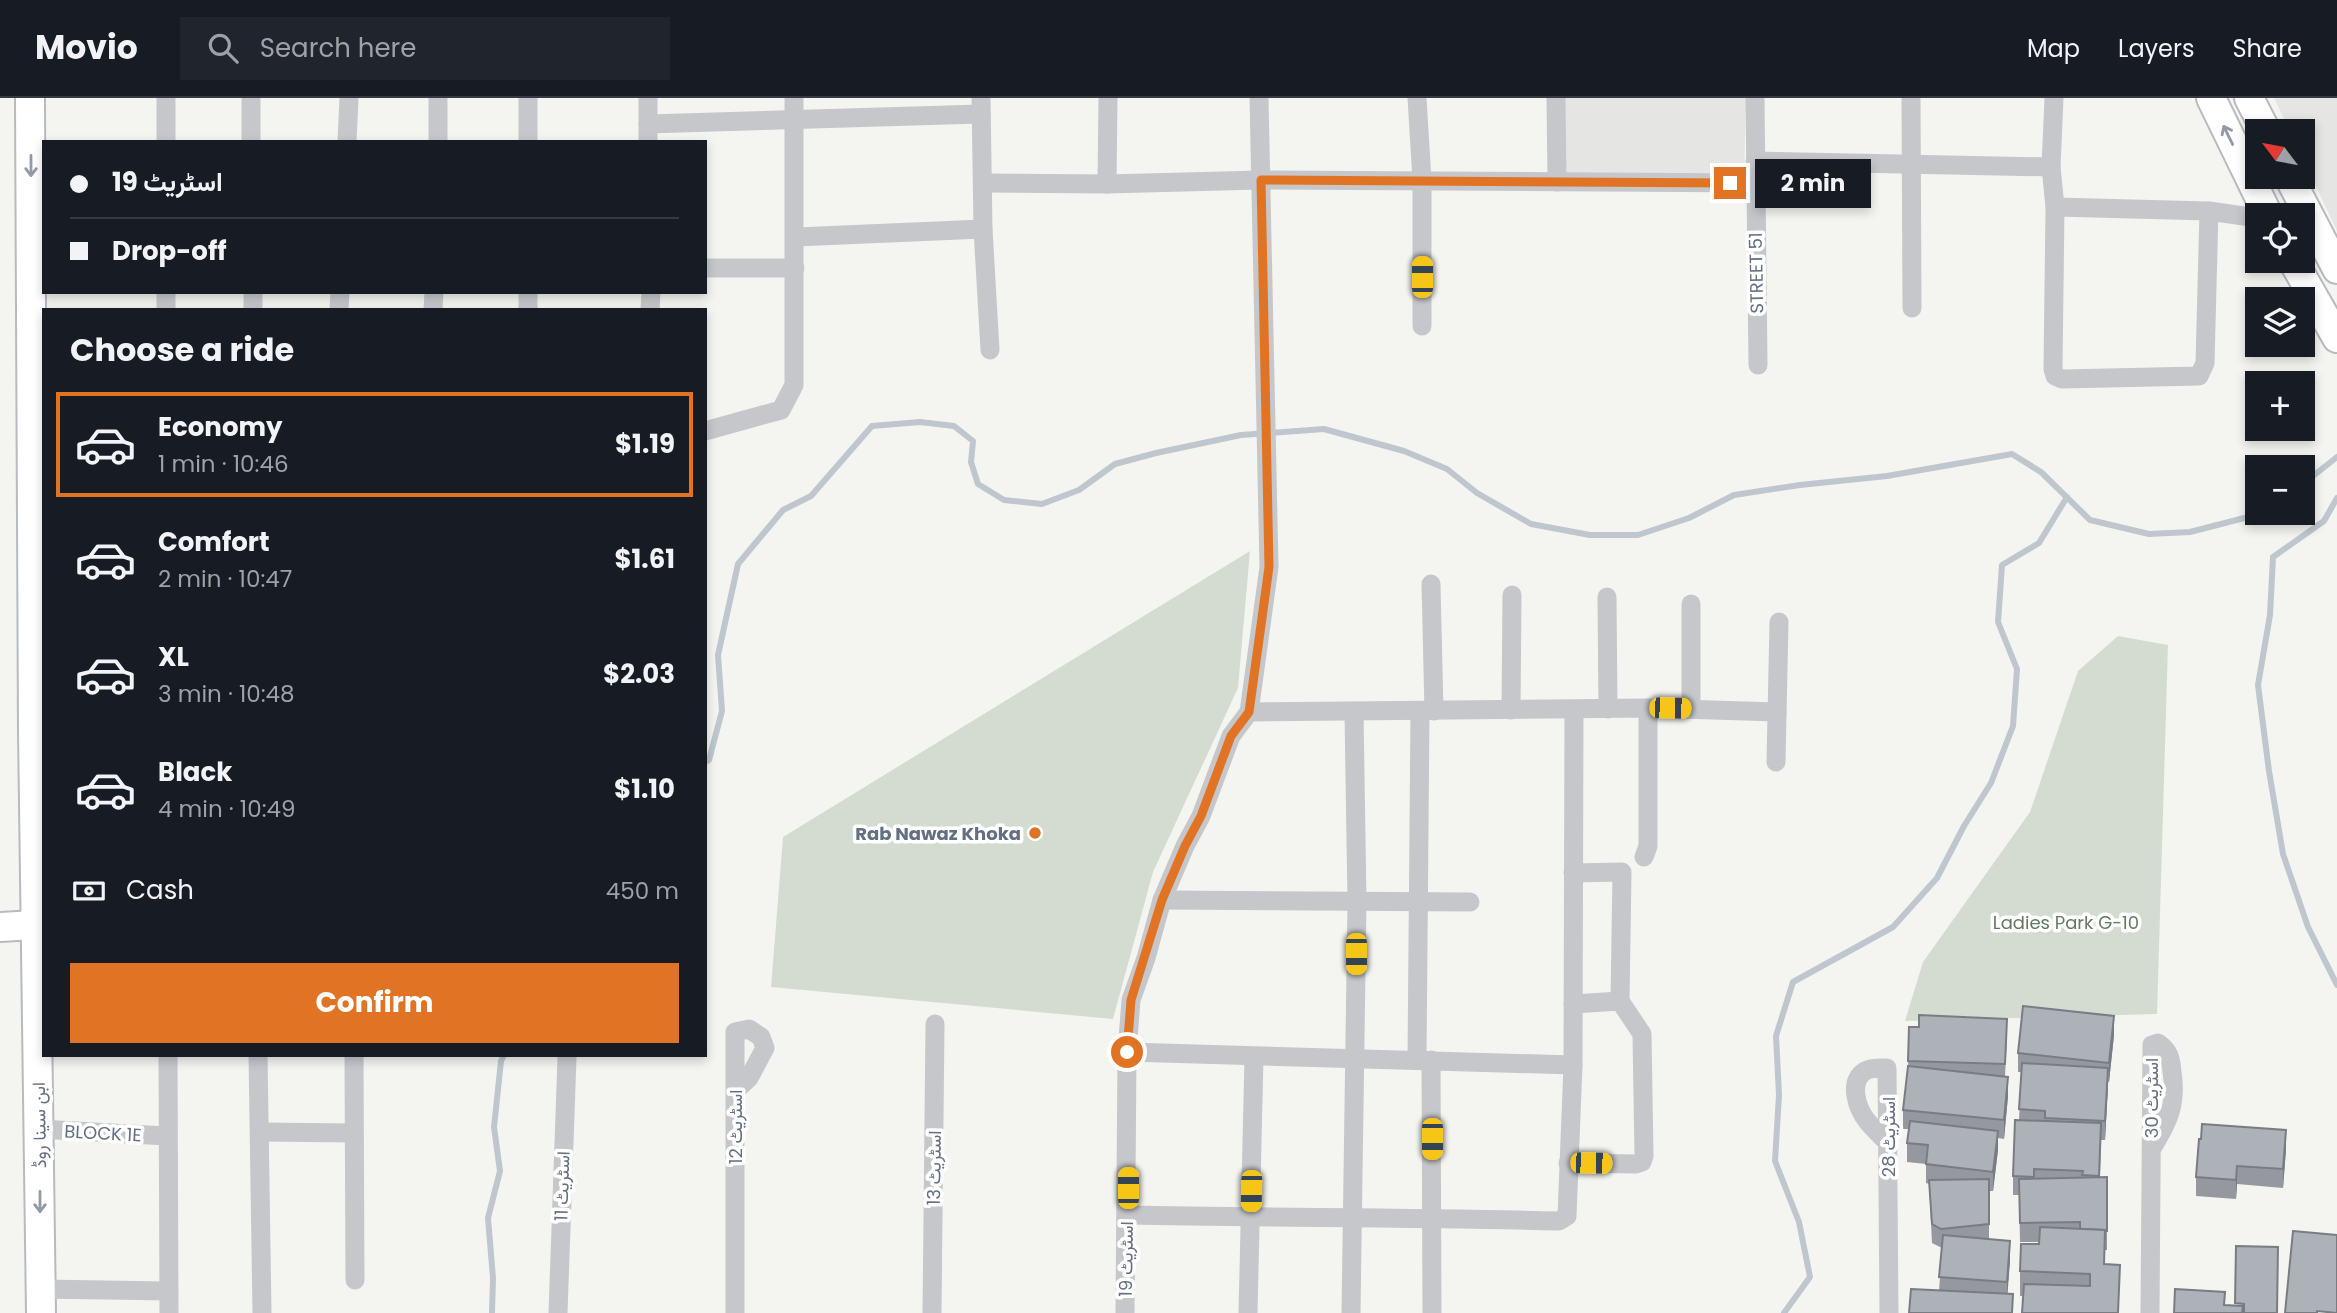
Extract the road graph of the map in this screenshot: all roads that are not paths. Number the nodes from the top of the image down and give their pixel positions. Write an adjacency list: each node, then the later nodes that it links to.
1 (30, 98): 67 (main road, ابن سینا روڈ, one-way to 67)
2 (166, 98): 22 (street)
3 (251, 98): 23 (street)
4 (349, 98): 24 (street)
5 (438, 98): 25 (street)
6 (528, 98): 26 (street)
7 (648, 98): 21 (street)
8 (794, 98): 20 (street)
9 (1108, 98): 35 (street)
10 (1259, 98): 30 (street, اسٹریٹ 19)
11 (1417, 98): 31 (street)
12 (1556, 98): 32 (street)
13 (1755, 98): 27 (street, STREET 51)
14 (1912, 98): 28 (street)
15 (2054, 98): 29 (street)
16 (2211, 98): 37 (main road, one-way to 16)
17 (2249, 98): 19 (main road)
18 (981, 106): 20 (street); 33 (street)
19 (2260, 119)
20 (794, 121): 21 (street); 42 (street)
21 (648, 133)
22 (166, 140)
23 (251, 140)
24 (347, 140)
25 (438, 140)
26 (528, 140)
27 (1755, 161): 28 (street); 34 (street, STREET 51)
28 (1911, 165): 29 (street); 47 (street)
29 (2051, 167): 38 (street)
30 (1261, 180): 31 (street); 35 (street); 64 (street, اسٹریٹ 19)
31 (1422, 180): 32 (street); 48 (street)
32 (1557, 182): 34 (street)
33 (983, 183): 35 (street); 41 (street)
34 (1755, 183): 51 (street, STREET 51)
35 (1107, 184)
36 (2295, 189): 45 (main road)
37 (2262, 203)
38 (2055, 206): 39 (street); 39 (street)
39 (2209, 211): 40 (street)
40 (2245, 216)
41 (983, 229): 42 (street); 50 (street)
42 (796, 237): 44 (street)
43 (707, 268): 44 (street)
44 (795, 268): 52 (street)
45 (2337, 269)
46 (2300, 273): 49 (main road)
47 (1913, 308)
48 (1422, 326)
49 (2337, 338)
50 (990, 349)
51 (1758, 365)
52 (707, 430)
53 (1431, 584): 63 (street)
54 (1512, 595): 61 (street)
55 (1607, 597): 59 (street)
56 (1691, 604): 60 (street)
57 (1779, 622): 66 (street)
58 (1648, 708): 59 (street); 60 (street); 69 (street)
59 (1608, 709): 62 (street)
60 (1690, 709): 66 (street)
61 (1511, 710): 62 (street); 63 (street)
62 (1574, 710): 70 (street)
63 (1427, 711): 65 (street); 73 (street)
64 (1249, 712): 65 (street); 71 (street, اسٹریٹ 19)
65 (1354, 712): 72 (street)
66 (1777, 712): 68 (street)
67 (39, 731): 75 (main road, ابن سینا روڈ)
68 (1776, 762)
69 (1644, 857)
70 (1573, 873): 78 (street); 79 (street)
71 (1162, 900): 72 (street); 81 (street, اسٹریٹ 19)
72 (1357, 902): 73 (street); 87 (street)
73 (1420, 902): 74 (street); 88 (street)
74 (1471, 902)
75 (35, 925): 76 (main road); 77 (main road, ابن سینا روڈ)
76 (0, 927)
77 (40, 968): 91 (main road, ابن سینا روڈ)
78 (1620, 1001): 79 (street); 97 (street)
79 (1573, 1004): 89 (street)
80 (935, 1024): 109 (street, اسٹریٹ 13)
81 (1127, 1052): 85 (street); 98 (street, اسٹریٹ 19)
82 (168, 1057): 94 (street)
83 (258, 1057): 92 (street)
84 (354, 1057): 93 (street)
85 (1254, 1057): 87 (street); 100 (street)
86 (567, 1058): 107 (street, اسٹریٹ 11)
87 (1356, 1058): 88 (street); 101 (street)
88 (1424, 1060): 89 (street); 99 (street)
89 (1573, 1065): 97 (street)
90 (736, 1090): 108 (street, اسٹریٹ 12)
91 (39, 1129): 94 (street, BLOCK 1E); 104 (main road, ابن سینا روڈ, one-way to 104)
92 (260, 1132): 93 (street); 106 (street)
93 (353, 1133): 102 (street)
94 (167, 1136): 103 (street)
95 (1887, 1142): 114 (street, اسٹریٹ 28)
96 (2151, 1150): 115 (street, اسٹریٹ 30)
97 (1569, 1163): 99 (street)
98 (1128, 1215): 100 (street); 110 (street, اسٹریٹ 19)
99 (1432, 1217): 101 (street); 113 (street)
100 (1251, 1218): 101 (street); 111 (street)
101 (1352, 1219): 112 (street)
102 (355, 1280)
103 (169, 1291): 104 (street); 105 (street)
104 (40, 1301)
105 (169, 1313)
106 (262, 1313)
107 (558, 1313)
108 (735, 1313)
109 (932, 1313)
110 (1125, 1313)
111 (1248, 1313)
112 (1351, 1313)
113 (1432, 1313)
114 (1889, 1313)
115 (2150, 1313)

